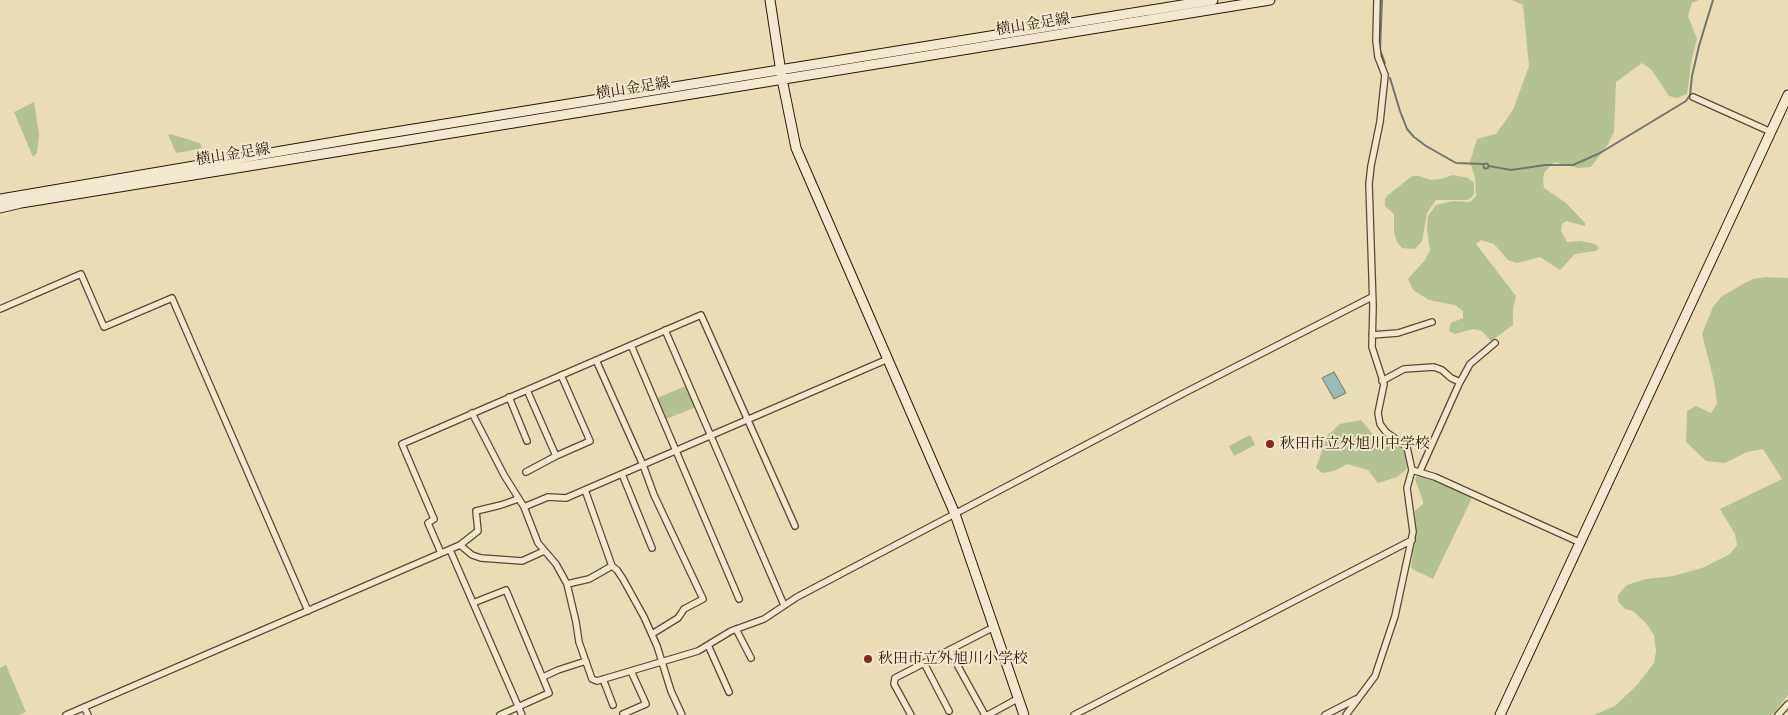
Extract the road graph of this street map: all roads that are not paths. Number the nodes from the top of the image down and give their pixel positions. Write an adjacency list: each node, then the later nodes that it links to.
1 (770, 0): 5 (street)
2 (1214, 0): 5 (street, 横山金足線)
3 (1270, 0): 5 (street, 横山金足線)
4 (1377, 0): 11 (street)
5 (782, 74): 9 (street, 横山金足線); 10 (street, 横山金足線); 18 (street)
6 (1788, 95): 8 (street)
7 (1693, 98): 8 (street)
8 (1771, 132): 42 (street)
9 (0, 199)
10 (0, 208)
11 (1372, 296): 15 (street); 39 (street)
12 (0, 309): 53 (street)
13 (1432, 322): 15 (street)
14 (666, 330): 17 (street); 26 (street); 27 (street)
15 (1372, 335): 21 (street)
16 (1495, 344): 22 (street)
17 (631, 345): 19 (street); 29 (street)
18 (888, 359): 26 (street); 39 (street)
19 (596, 360): 20 (street); 31 (street)
20 (561, 375): 23 (street); 30 (street)
21 (1382, 381): 22 (street); 32 (street)
22 (1460, 382): 33 (street)
23 (527, 390): 24 (street); 30 (street)
24 (509, 397): 25 (street); 28 (street)
25 (472, 413): 37 (street); 47 (street)
26 (747, 420): 27 (street); 40 (street)
27 (711, 435): 29 (street); 52 (street)
28 (528, 441)
29 (676, 450): 31 (street); 50 (street)
30 (556, 456): 34 (street)
31 (643, 465): 35 (street); 56 (street)
32 (1412, 470): 33 (street); 41 (street)
33 (1420, 471): 42 (street)
34 (526, 472)
35 (622, 474): 36 (street); 44 (street)
36 (585, 490): 38 (street); 48 (street)
37 (518, 499): 38 (street); 43 (street)
38 (524, 507): 46 (street)
39 (955, 514): 52 (street); 54 (street)
40 (794, 526)
41 (1412, 540): 68 (street); 83 (street)
42 (1581, 543): 86 (street)
43 (460, 545): 45 (street); 46 (street)
44 (652, 548)
45 (450, 550): 47 (street); 51 (street)
46 (544, 551): 49 (street)
47 (441, 553): 53 (street)
48 (612, 566): 49 (street); 56 (street)
49 (567, 584): 60 (street)
50 (739, 599)
51 (473, 603): 64 (street); 72 (street)
52 (784, 605): 55 (street)
53 (308, 611): 71 (street)
54 (994, 626): 58 (street); 67 (street)
55 (736, 629): 57 (street); 59 (street)
56 (652, 634): 61 (street)
57 (708, 645): 61 (street); 66 (street)
58 (949, 650): 62 (street); 81 (street)
59 (751, 658)
60 (586, 661): 64 (street); 65 (street)
61 (663, 663): 63 (street); 79 (street)
62 (924, 663): 73 (street); 80 (street)
63 (631, 671): 65 (street); 74 (street)
64 (543, 678): 72 (street)
65 (602, 679): 70 (street)
66 (729, 692)
67 (1019, 698): 81 (street); 82 (street)
68 (1358, 698): 84 (street); 85 (street)
69 (1788, 704): 87 (street)
70 (612, 705)
71 (84, 707): 75 (street); 76 (street)
72 (518, 707): 77 (street); 78 (street)
73 (949, 711)
74 (623, 714)
75 (66, 715)
76 (88, 715)
77 (500, 715)
78 (522, 715)
79 (682, 715)
80 (911, 715)
81 (986, 715)
82 (1024, 715)
83 (1074, 715)
84 (1325, 715)
85 (1346, 715)
86 (1500, 715)
87 (1778, 715)

